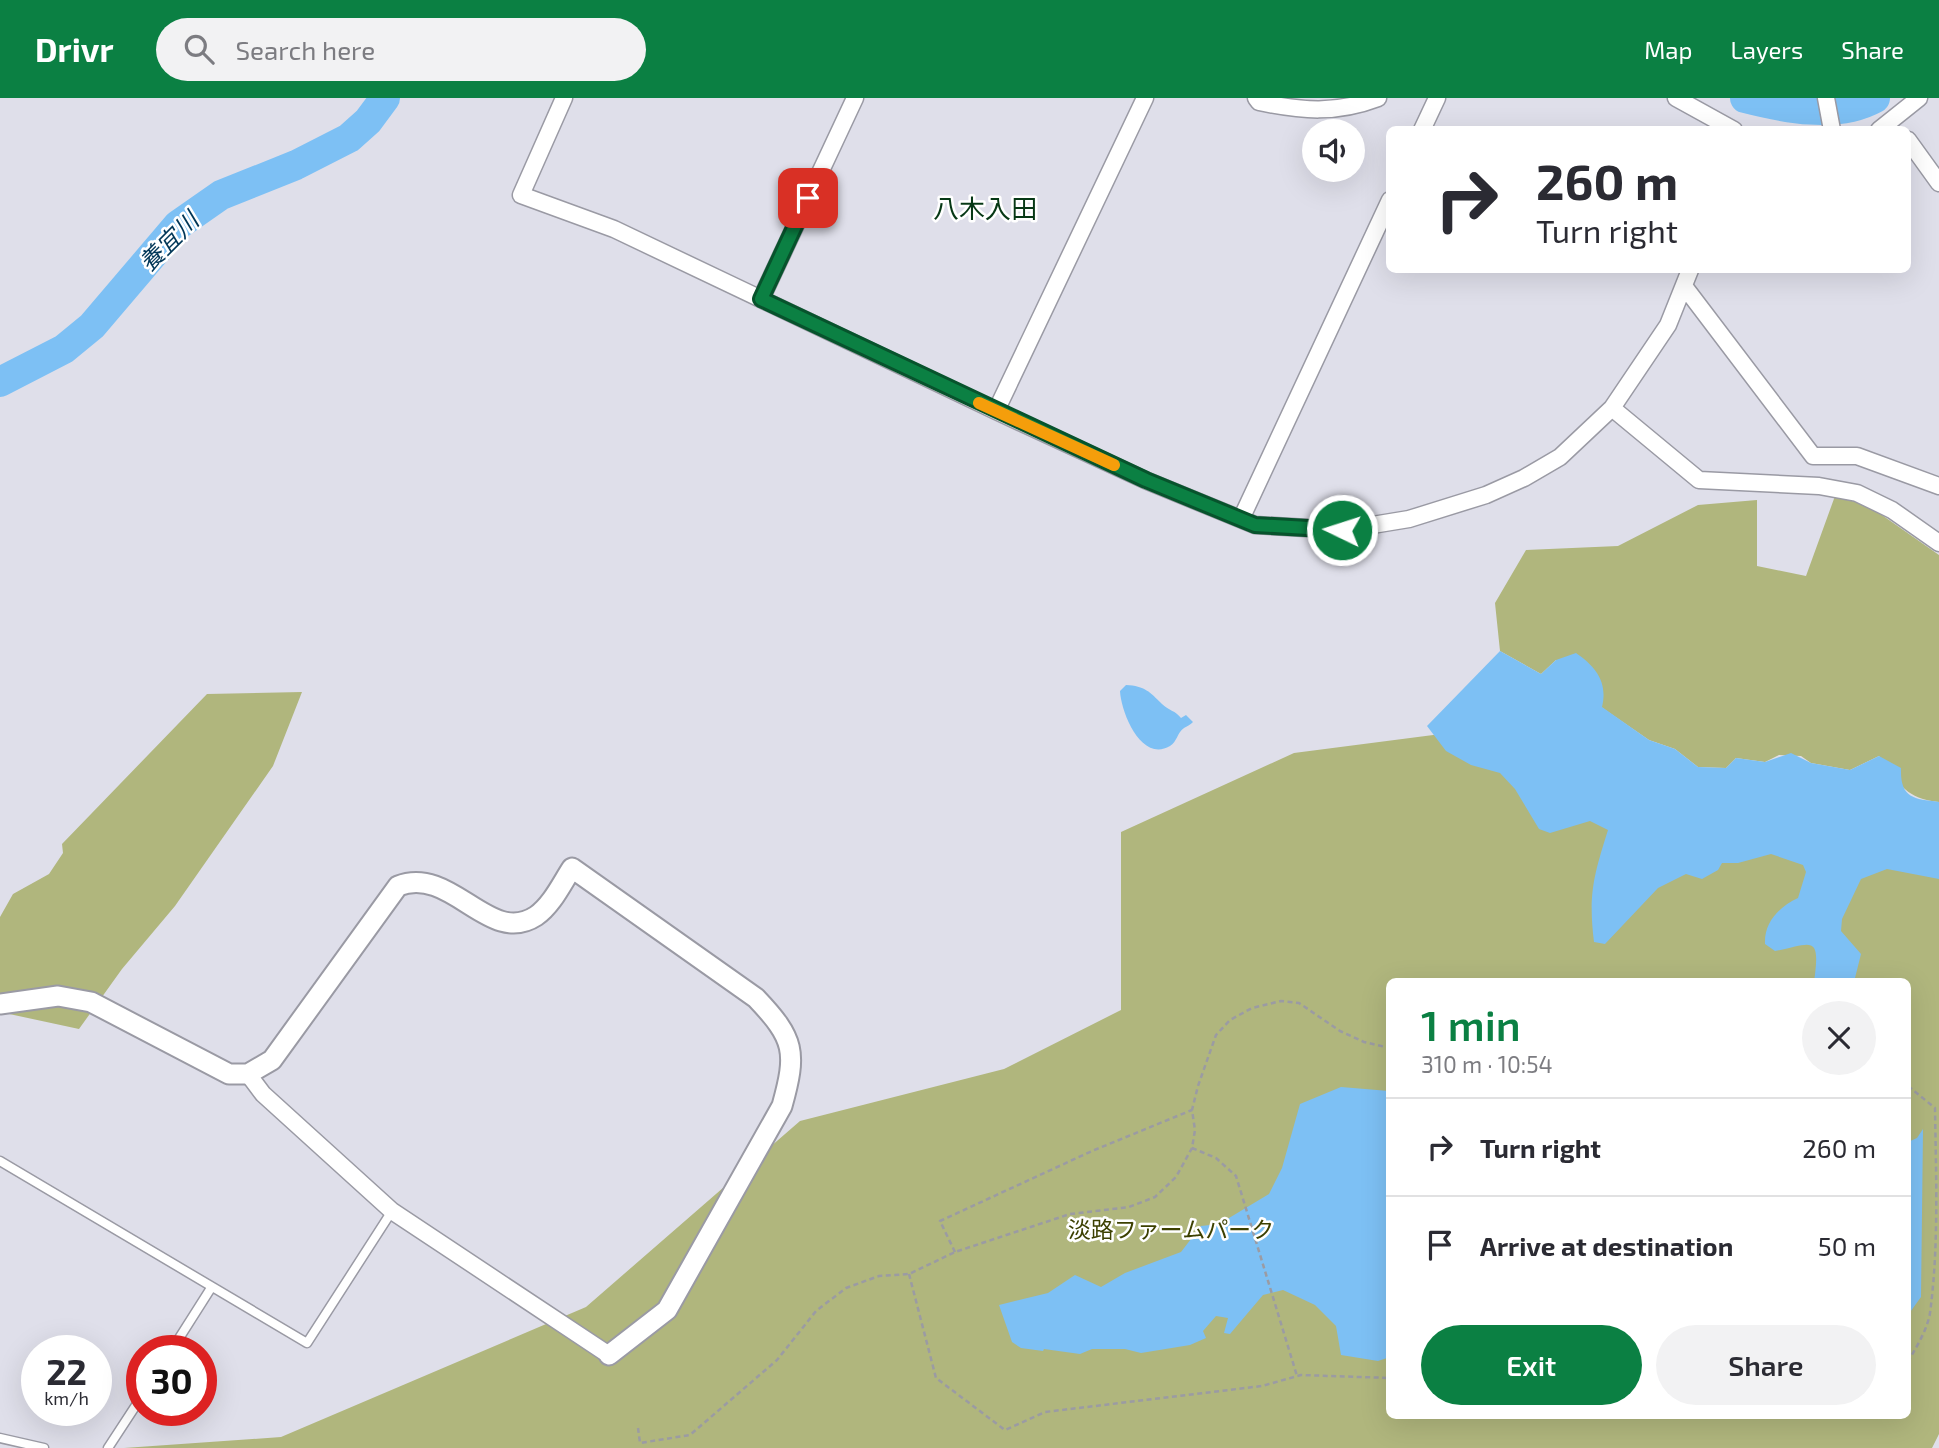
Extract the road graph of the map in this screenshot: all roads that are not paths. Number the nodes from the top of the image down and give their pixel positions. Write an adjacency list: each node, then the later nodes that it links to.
1 (564, 98): 19 (street)
2 (855, 98): 19 (street)
3 (1145, 98): 21 (street)
4 (1378, 98): 9 (street)
5 (1437, 98): 10 (street)
6 (1676, 98): 11 (street)
7 (1826, 98): 12 (street)
8 (1919, 98): 13 (street)
9 (1256, 99)
10 (1424, 126)
11 (1727, 126)
12 (1831, 126)
13 (1891, 126)
14 (1911, 144): 15 (street)
15 (1939, 183)
16 (1386, 209): 23 (street)
17 (1689, 273): 18 (street)
18 (1684, 286): 20 (street); 22 (street)
19 (761, 299): 21 (street)
20 (1612, 408): 23 (street); 24 (street)
21 (996, 411): 23 (street)
22 (1939, 486)
23 (1241, 519)
24 (1939, 543)
25 (0, 1004): 26 (street)
26 (248, 1074): 28 (street); 31 (street)
27 (0, 1161): 29 (lane)
28 (392, 1211): 29 (lane); 31 (street)
29 (211, 1288): 30 (lane)
30 (181, 1335)
31 (609, 1355)
32 (126, 1420): 35 (lane)
33 (0, 1438): 34 (lane)
34 (44, 1448)
35 (108, 1448)

